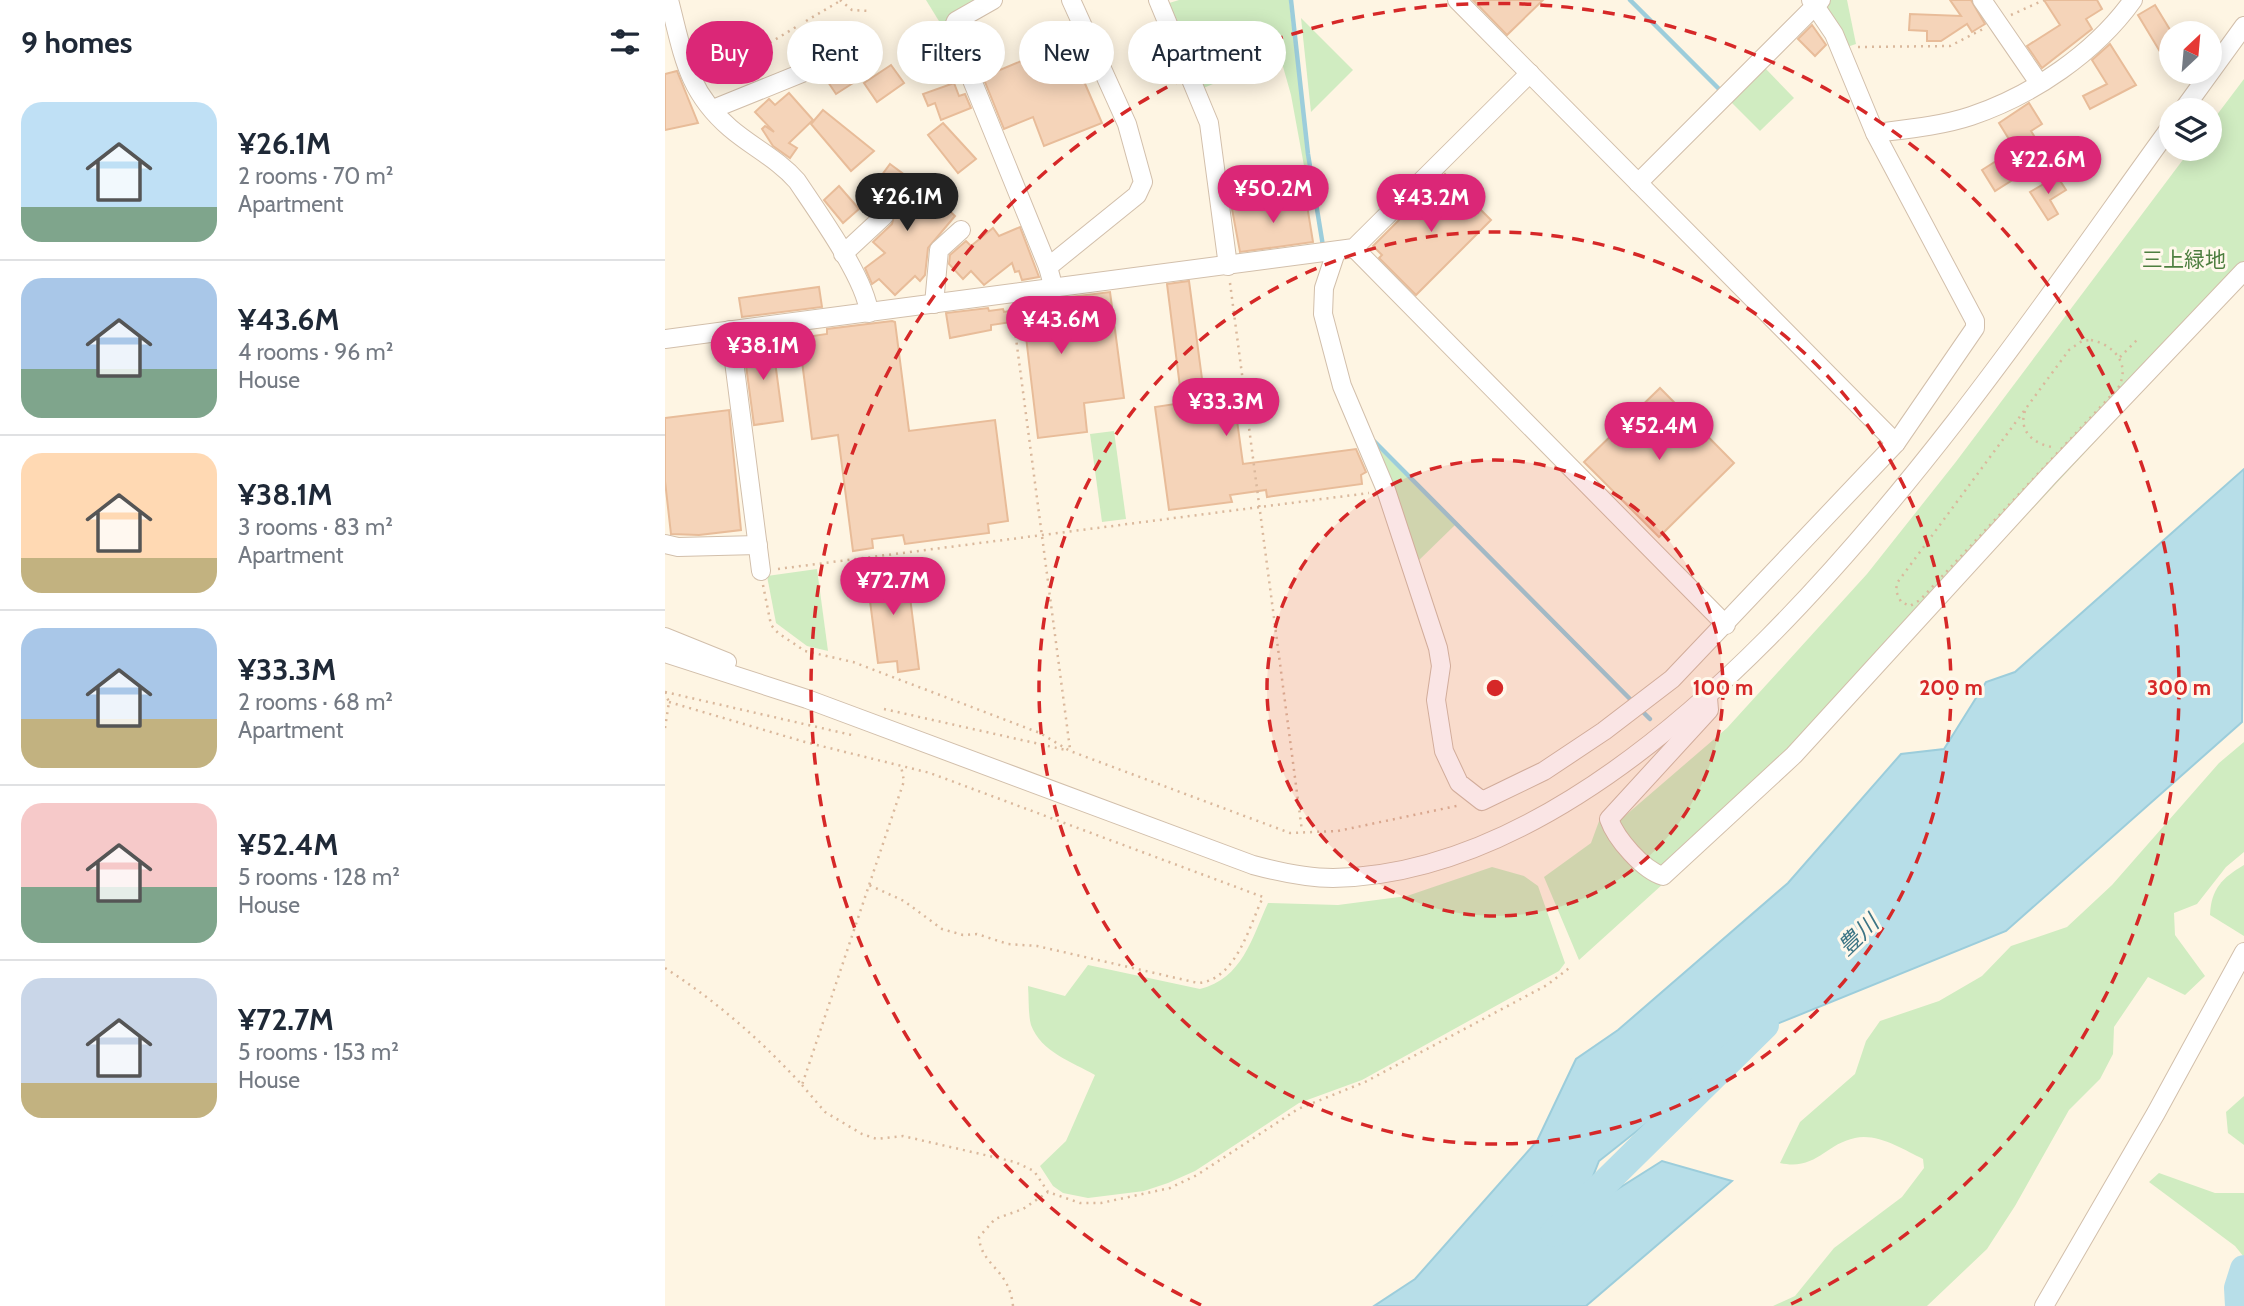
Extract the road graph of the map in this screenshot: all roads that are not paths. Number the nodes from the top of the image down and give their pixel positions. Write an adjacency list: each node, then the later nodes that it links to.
1 (669, 0): 14 (street)
2 (993, 0): 23 (street)
3 (1071, 0): 23 (street)
4 (1158, 0): 22 (street)
5 (1457, 0): 10 (street)
6 (1982, 0): 12 (street)
7 (2133, 0): 12 (street)
8 (1815, 2): 15 (street); 17 (street)
9 (2244, 26): 13 (street)
10 (1530, 73): 17 (street); 20 (street)
11 (787, 79): 14 (street)
12 (2039, 83): 15 (street)
13 (2192, 98)
14 (713, 109): 21 (street)
15 (1875, 133): 30 (street)
16 (2159, 142): 38 (street)
17 (1638, 183): 30 (street)
18 (884, 216): 21 (street)
19 (961, 230): 26 (street)
20 (1345, 250): 22 (street); 34 (street); 34 (street)
21 (843, 254): 27 (street)
22 (1228, 266): 25 (street)
23 (1048, 267): 25 (street)
24 (2244, 271): 38 (street)
25 (1054, 289): 26 (street)
26 (934, 304): 27 (street)
27 (869, 313): 28 (street)
28 (730, 331): 29 (street); 32 (street)
29 (665, 339)
30 (1896, 443): 34 (street)
31 (665, 544): 32 (street)
32 (758, 545): 33 (street)
33 (761, 571)
34 (1726, 625)
35 (665, 637): 37 (street)
36 (665, 653): 37 (street)
37 (740, 678): 38 (street)
38 (1708, 698)
39 (2244, 952): 40 (street)
40 (2044, 1306)

